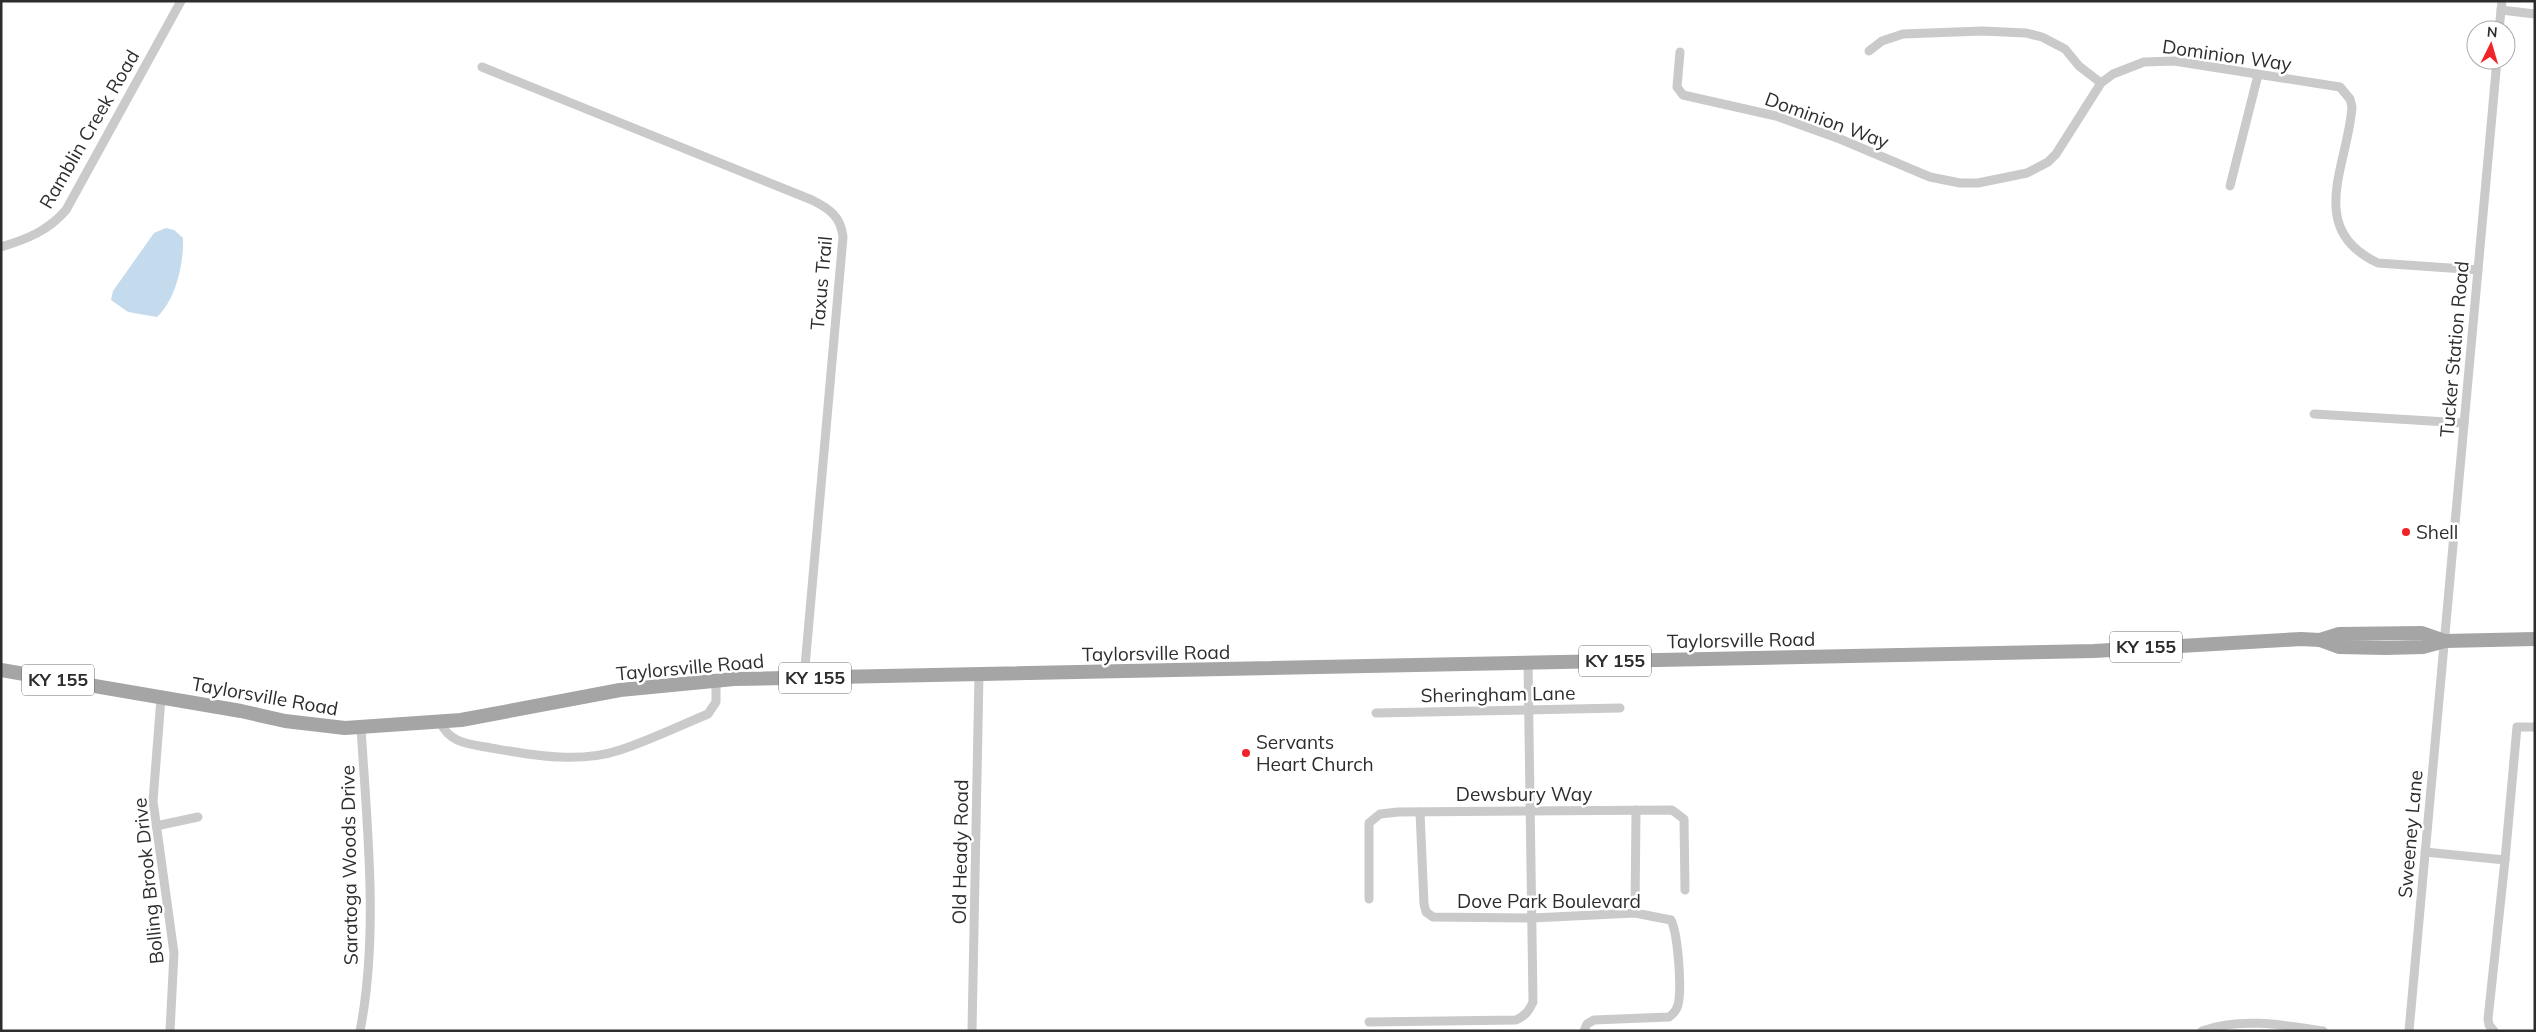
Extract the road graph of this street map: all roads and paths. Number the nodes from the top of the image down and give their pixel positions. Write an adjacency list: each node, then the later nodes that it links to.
1 (181, 1): 12 (street, Ramblin Creek Road)
2 (2502, 6): 3 (street); 4 (street)
3 (2535, 14)
4 (2500, 20)
5 (1869, 50): 10 (street)
6 (1680, 52): 10 (street, Dominion Way)
7 (482, 67): 21 (street, Taxus Trail)
8 (2496, 70): 13 (street, Tucker Station Road)
9 (2258, 75): 10 (street, Dominion Way); 11 (street); 13 (street, Dominion Way)
10 (2100, 84)
11 (2230, 186)
12 (1, 247)
13 (2478, 270): 15 (street, Tucker Station Road)
14 (2314, 414): 15 (street)
15 (2464, 423): 17 (street, Tucker Station Road)
16 (2535, 639): 17 (main road, Taylorsville Road / KY 155)
17 (2445, 641): 18 (main road, Taylorsville Road / KY 155); 35 (street, Sweeney Lane)
18 (1528, 663): 20 (main road, Taylorsville Road / KY 155); 25 (street)
19 (1, 670): 23 (main road, Taylorsville Road / KY 155)
20 (979, 675): 21 (main road, Taylorsville Road / KY 155); 44 (street, Old Heady Road)
21 (804, 678): 22 (main road, Taylorsville Road / KY 155)
22 (716, 680): 27 (main road, Taylorsville Road / KY 155); 27 (street)
23 (161, 698): 29 (main road, Taylorsville Road / KY 155); 34 (street, Bolling Brook Drive)
24 (1620, 708): 25 (street, Sheringham Lane)
25 (1529, 709): 26 (street, Sheringham Lane); 30 (street)
26 (1376, 713)
27 (440, 722): 29 (main road, Taylorsville Road / KY 155)
28 (2535, 727): 36 (street)
29 (361, 728): 43 (street, Saratoga Woods Drive)
30 (1530, 810): 31 (street, Dewsbury Way); 32 (street, Dewsbury Way); 40 (street)
31 (1636, 810): 37 (street, Dewsbury Way); 39 (street)
32 (1420, 812): 38 (street, Dewsbury Way); 40 (street, Dove Park Boulevard)
33 (198, 817): 34 (street)
34 (156, 826): 42 (street, Bolling Brook Drive)
35 (2425, 852): 36 (street); 48 (street, Sweeney Lane)
36 (2504, 860): 49 (street)
37 (1685, 890)
38 (1369, 899)
39 (1635, 913): 40 (street, Dove Park Boulevard); 45 (street, Dove Park Boulevard)
40 (1532, 918): 41 (street)
41 (1369, 1022)
42 (170, 1031)
43 (360, 1031)
44 (972, 1031)
45 (1584, 1031)
46 (2202, 1031): 47 (street)
47 (2323, 1031)
48 (2408, 1031)
49 (2494, 1031)

